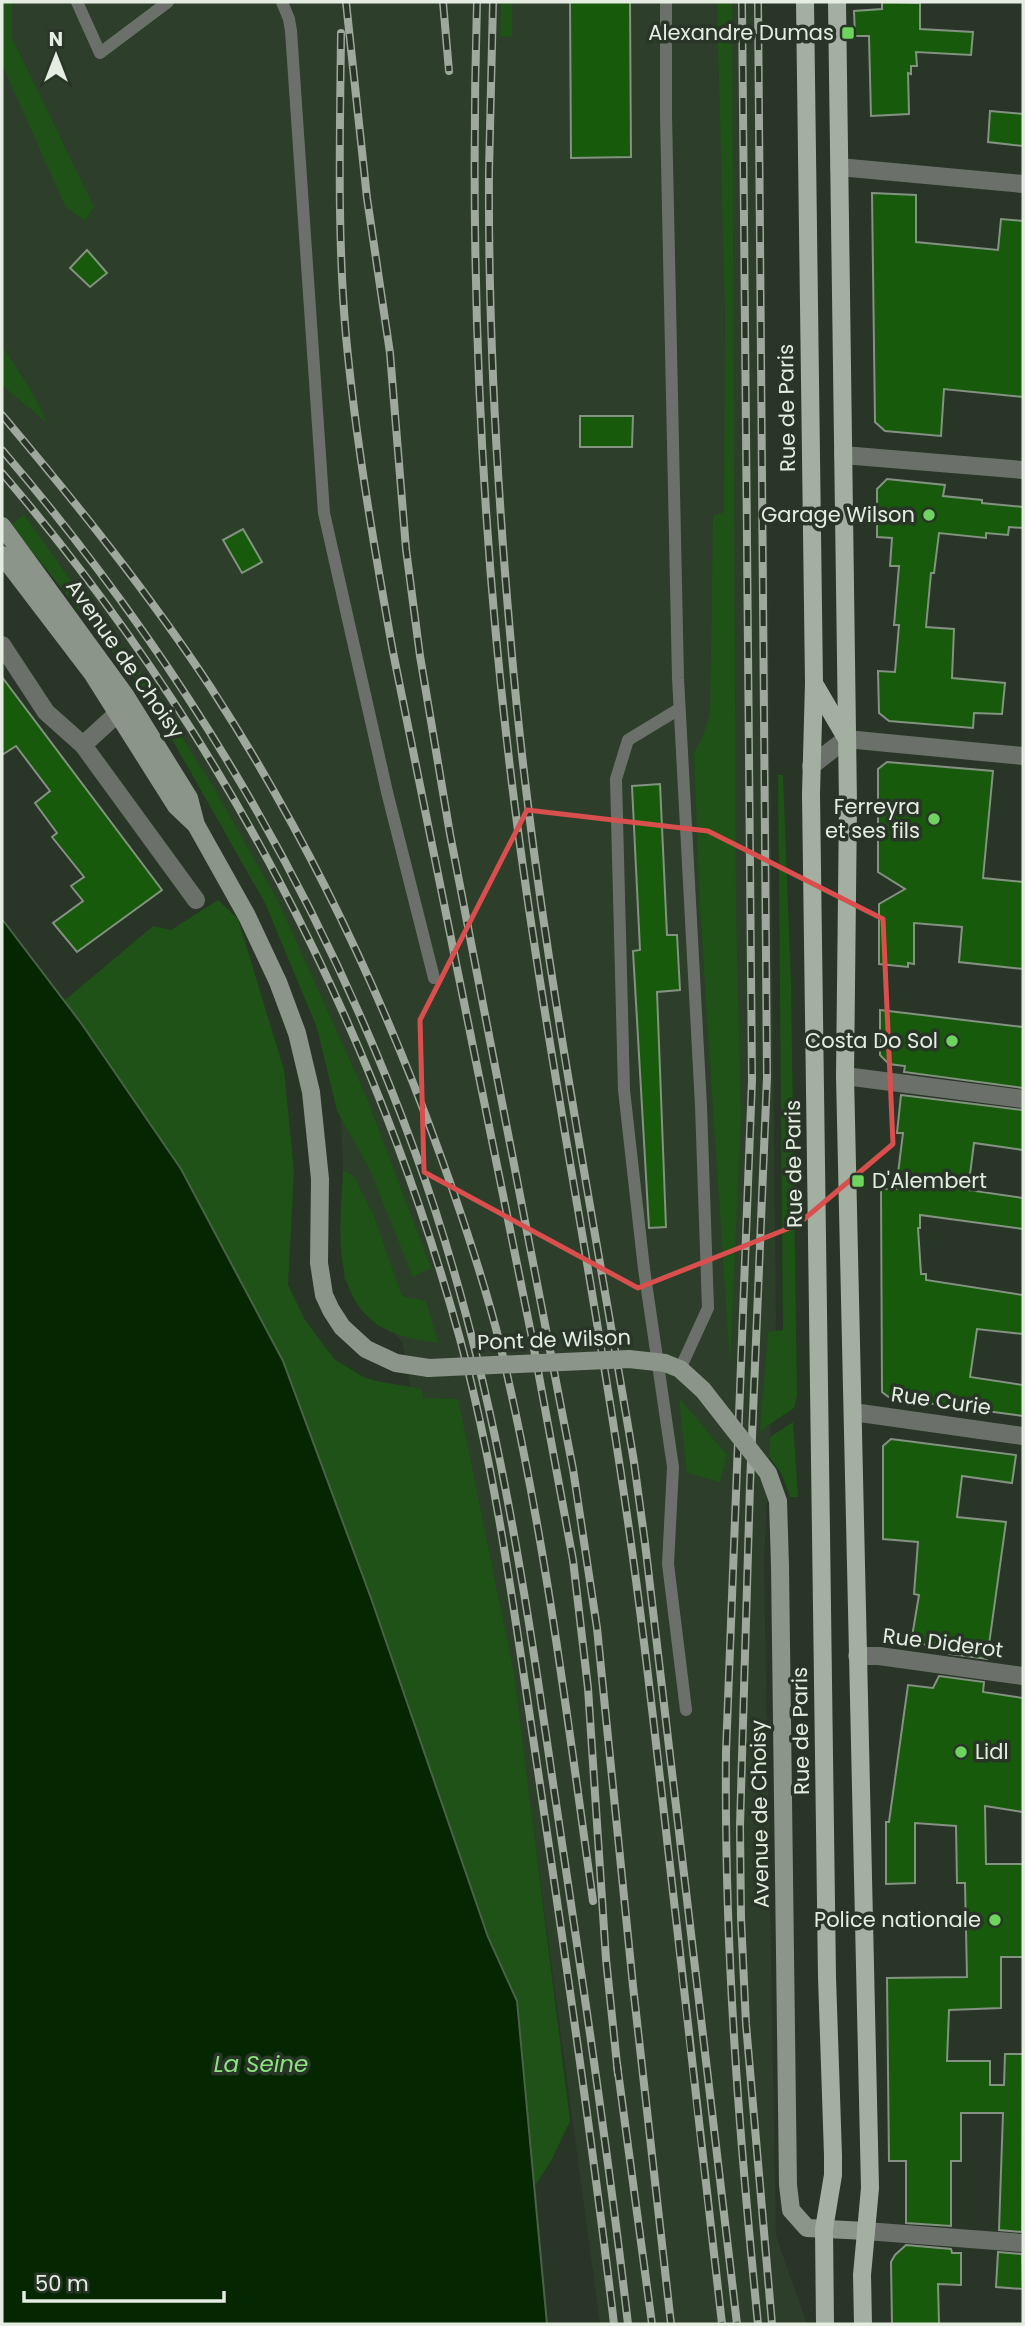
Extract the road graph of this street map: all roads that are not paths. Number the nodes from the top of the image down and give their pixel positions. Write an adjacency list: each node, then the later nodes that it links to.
1 (77, 2): 2 (lane)
2 (168, 2)
3 (282, 2): 22 (lane)
4 (666, 2): 16 (lane)
5 (805, 2): 14 (main road, Rue de Paris)
6 (838, 2): 7 (main road)
7 (839, 167): 8 (street); 9 (main road)
8 (1023, 184)
9 (843, 455): 10 (street); 17 (main road)
10 (1023, 470)
11 (2, 526): 15 (main road, Avenue de Choisy)
12 (2, 555): 15 (main road, Avenue de Choisy)
13 (2, 645): 18 (street)
14 (814, 684): 17 (main road); 20 (main road, Rue de Paris)
15 (125, 709): 18 (street); 25 (main road, Avenue de Choisy)
16 (680, 709): 26 (lane); 31 (lane)
17 (846, 739): 19 (street); 20 (street); 23 (main road)
18 (83, 745): 21 (street)
19 (1023, 756)
20 (811, 766): 32 (main road, Rue de Paris)
21 (197, 901)
22 (434, 978)
23 (845, 1076): 24 (street); 27 (main road)
24 (1023, 1099)
25 (429, 1368): 26 (main road, Pont de Wilson, bridge)
26 (680, 1368): 32 (main road, Avenue de Choisy, bridge)
27 (853, 1412): 28 (street, Rue Curie); 29 (main road)
28 (1023, 1436)
29 (857, 1656): 30 (street, Rue Diderot); 33 (main road)
30 (1023, 1676)
31 (686, 1710)
32 (824, 2228): 33 (main road, Avenue de Choisy); 35 (main road, Rue de Paris)
33 (866, 2231): 34 (street); 36 (main road)
34 (1023, 2243)
35 (825, 2324)
36 (863, 2324)

